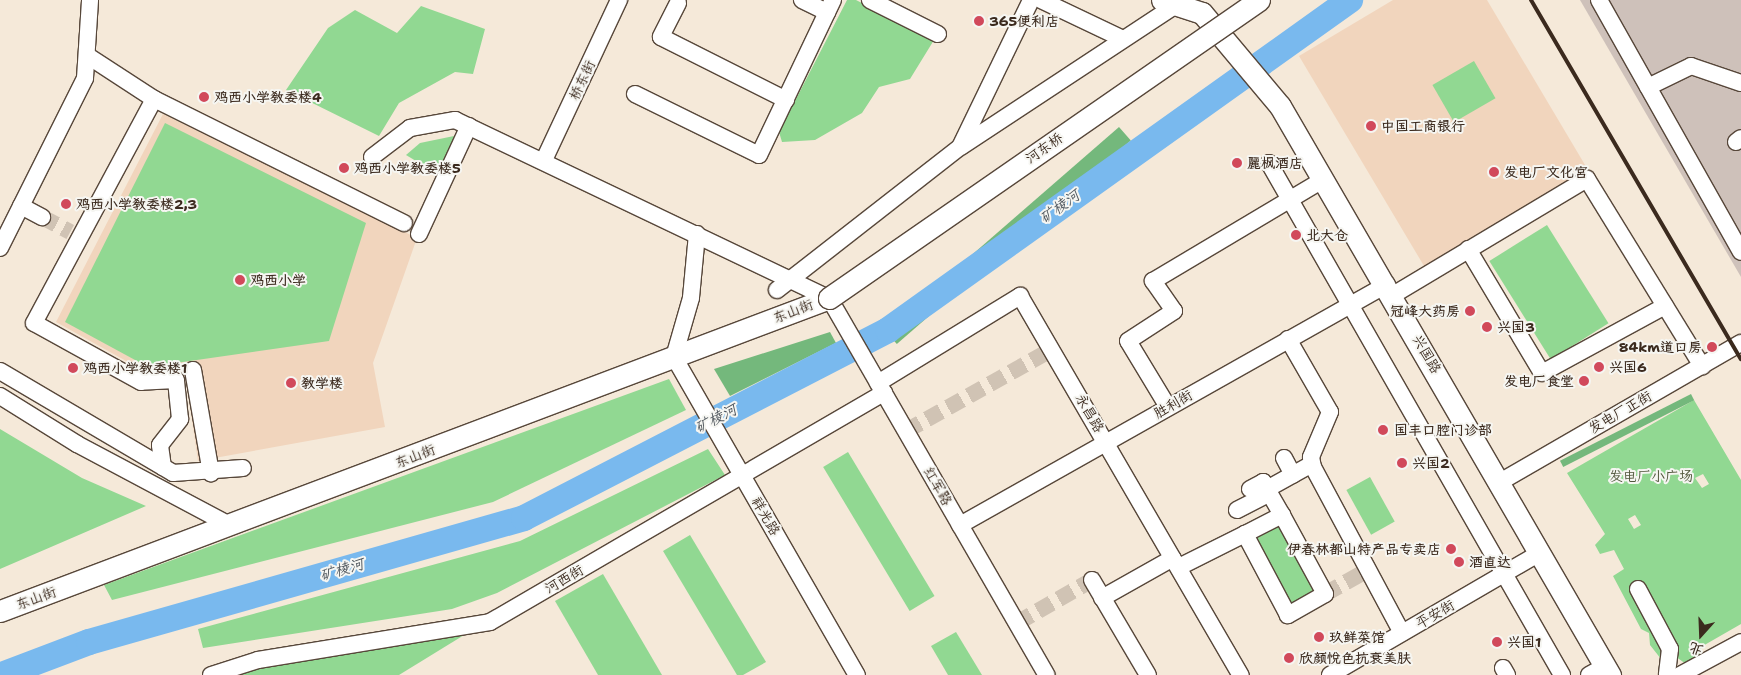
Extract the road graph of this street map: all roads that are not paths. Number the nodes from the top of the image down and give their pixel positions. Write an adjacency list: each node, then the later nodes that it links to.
1 (90, 0): 14 (street)
2 (619, 0): 23 (street, 桥东街)
3 (802, 0): 11 (street)
4 (870, 0): 12 (street)
5 (1030, 0): 21 (street)
6 (1041, 0): 13 (street)
7 (1259, 0): 38 (main road, 河东桥, bridge)
8 (1599, 0): 16 (street)
9 (1174, 1): 13 (street); 25 (main road, 兴国路)
10 (678, 3): 19 (street)
11 (830, 6): 19 (street)
12 (938, 34)
13 (1121, 38): 21 (street)
14 (88, 56): 18 (street); 27 (street)
15 (1741, 83): 16 (street)
16 (1648, 88): 34 (street)
17 (635, 94): 19 (street)
18 (154, 99): 29 (street); 55 (street)
19 (786, 100)
20 (469, 126): 22 (street); 23 (street); 30 (street)
21 (960, 147): 35 (street)
22 (372, 157)
23 (544, 160): 31 (street)
24 (1269, 163): 26 (street)
25 (1324, 179): 26 (street); 36 (main road, 兴国路)
26 (1290, 199): 39 (street); 50 (street)
27 (21, 206): 28 (street); 32 (street)
28 (42, 217)
29 (404, 223)
30 (419, 234)
31 (697, 234): 35 (street); 43 (street)
32 (0, 248)
33 (1468, 250): 36 (street, 胜利街); 40 (street); 40 (street, 胜利街)
34 (1741, 252)
35 (791, 280): 37 (street); 38 (street)
36 (1390, 289): 39 (street, 胜利街); 60 (main road, 兴国路)
37 (777, 290)
38 (832, 304): 43 (main road, 东山街); 47 (street, 红军路)
39 (1350, 304): 41 (street, 胜利街); 69 (street)
40 (1665, 306): 44 (street)
41 (1288, 339): 50 (street, 胜利街); 54 (street)
42 (1741, 344): 44 (street, 发电厂正街)
43 (674, 357): 59 (street, 祥光路); 65 (main road, 东山街)
44 (1702, 366): 60 (street, 发电厂正街)
45 (193, 370): 57 (street)
46 (0, 371): 48 (street)
47 (882, 390): 52 (street, 永昌路); 59 (street, 河西街); 64 (street, 红军路)
48 (40, 395): 51 (street); 55 (street)
49 (0, 396): 51 (street)
50 (1168, 407): 52 (street, 胜利街)
51 (30, 415): 65 (street)
52 (1107, 442): 64 (street, 胜利街); 68 (street, 永昌路)
53 (1284, 458): 58 (street)
54 (1312, 464): 58 (street); 74 (street)
55 (163, 468): 57 (street)
56 (243, 468): 57 (street)
57 (211, 473)
58 (1293, 475): 62 (street)
59 (744, 477): 77 (street, 河西街); 78 (street, 祥光路)
60 (1500, 482): 67 (main road, 兴国路)
61 (1250, 489): 62 (street)
62 (1268, 491): 63 (street); 66 (street)
63 (1282, 516): 66 (street); 66 (street)
64 (960, 525): 79 (street, 红军路)
65 (231, 526): 73 (main road, 东山街)
66 (1247, 533): 68 (street)
67 (1540, 553): 69 (street, 平安街); 76 (main road, 兴国路)
68 (1176, 562): 72 (street); 81 (street, 永昌路)
69 (1504, 574): 74 (street, 平安街); 83 (street)
70 (1092, 580): 72 (street)
71 (1638, 589): 84 (street)
72 (1102, 598): 80 (street)
73 (0, 611)
74 (1402, 633): 82 (street, 平安街)
75 (1741, 642): 85 (street)
76 (1601, 672)
77 (211, 675)
78 (857, 675)
79 (1047, 675)
80 (1148, 675)
81 (1241, 675)
82 (1330, 675)
83 (1562, 675)
84 (1667, 675)
85 (1680, 675)

